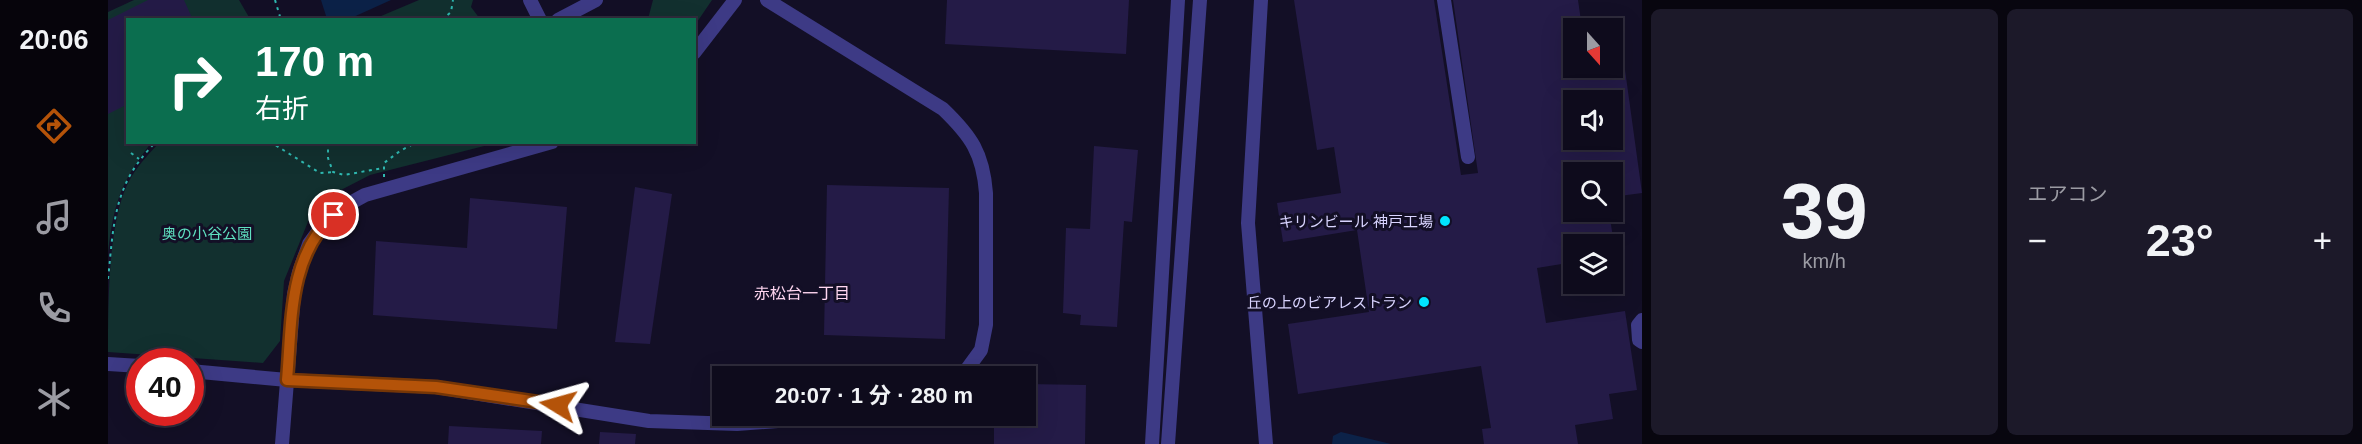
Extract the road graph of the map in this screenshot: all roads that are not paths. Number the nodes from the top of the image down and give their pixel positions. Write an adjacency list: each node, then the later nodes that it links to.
1 (530, 0): 9 (street)
2 (595, 0): 10 (street)
3 (735, 0): 11 (street)
4 (767, 0): 18 (street)
5 (1178, 0): 23 (street)
6 (1200, 0): 24 (street)
7 (1261, 0): 25 (street)
8 (1444, 0): 13 (street)
9 (539, 18)
10 (562, 18)
11 (696, 50)
12 (545, 144): 20 (street)
13 (1468, 157)
14 (1642, 320): 15 (street)
15 (1642, 342)
16 (108, 364): 17 (street)
17 (126, 365)
18 (969, 366)
19 (204, 372): 20 (street)
20 (287, 380): 21 (street); 22 (street)
21 (712, 423)
22 (282, 444)
23 (1152, 444)
24 (1168, 444)
25 (1266, 444)

